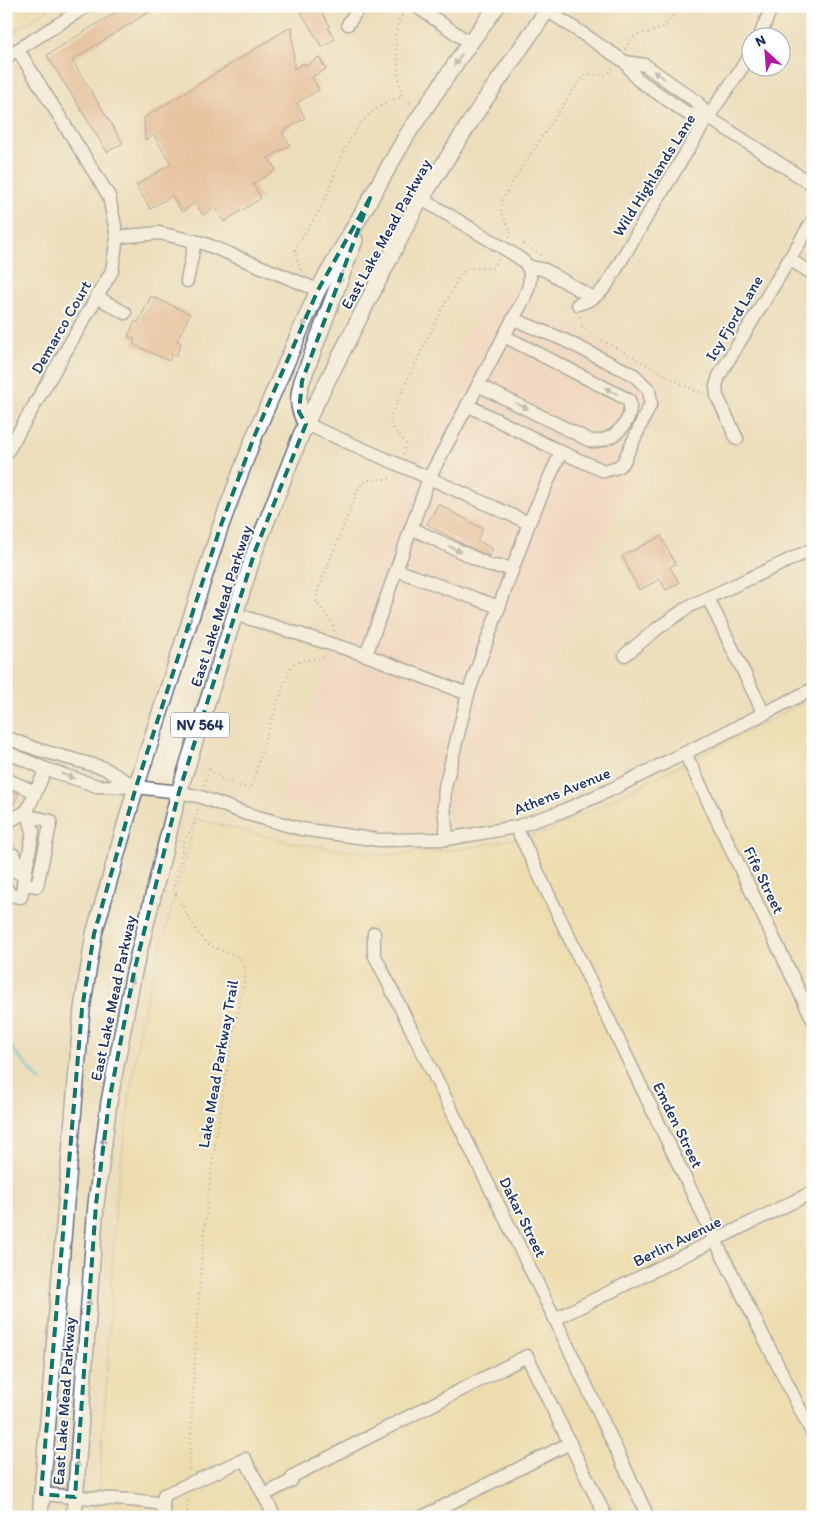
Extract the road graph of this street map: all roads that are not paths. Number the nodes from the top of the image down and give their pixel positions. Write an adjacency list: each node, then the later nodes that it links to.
1 (87, 6): 10 (street)
2 (360, 6): 7 (street)
3 (416, 6): 9 (street)
4 (497, 6): 9 (main road, East Lake Mead Parkway / NV 564)
5 (772, 6): 8 (street)
6 (549, 8): 11 (street); 19 (main road, East Lake Mead Parkway / NV 564)
7 (348, 24)
8 (763, 28)
9 (470, 43): 18 (main road, East Lake Mead Parkway / NV 564, one-way to 18)
10 (18, 50): 12 (street); 21 (street, Demarco Court)
11 (625, 55): 14 (street, one-way to 11); 15 (street)
12 (6, 57)
13 (742, 68): 16 (street, Wild Highlands Lane)
14 (680, 90): 15 (street); 16 (street)
15 (672, 103): 16 (street)
16 (708, 117): 17 (street); 29 (street, Wild Highlands Lane)
17 (813, 185)
18 (370, 198): 27 (main road, East Lake Mead Parkway / NV 564); 36 (main road, one-way to 36)
19 (422, 199): 24 (street); 36 (main road, East Lake Mead Parkway / NV 564)
20 (813, 220): 23 (street, Icy Fjord Lane)
21 (116, 238): 22 (street); 28 (street, Demarco Court)
22 (194, 241): 26 (street); 27 (street)
23 (789, 258): 25 (street); 37 (street, Icy Fjord Lane)
24 (527, 266): 29 (street); 32 (street)
25 (813, 274)
26 (187, 281)
27 (318, 290): 59 (main road, East Lake Mead Parkway / NV 564, one-way to 59)
28 (97, 297): 31 (street); 39 (street, Demarco Court)
29 (593, 298): 30 (street, Wild Highlands Lane)
30 (578, 304)
31 (125, 313)
32 (513, 319): 33 (street); 38 (street)
33 (504, 336): 34 (street); 34 (street, one-way to 33)
34 (478, 385): 35 (street)
35 (467, 405): 38 (street); 40 (street)
36 (306, 424): 40 (street); 48 (main road, East Lake Mead Parkway / NV 564)
37 (737, 439)
38 (560, 452): 41 (street)
39 (6, 454)
40 (429, 478): 41 (street); 42 (street)
41 (529, 523): 44 (street)
42 (411, 528): 44 (street, one-way to 44); 45 (street)
43 (813, 548): 46 (street)
44 (513, 568): 47 (street)
45 (396, 570): 47 (street); 49 (street)
46 (708, 598): 50 (street); 53 (street)
47 (499, 607): 52 (street)
48 (235, 614): 49 (street); 61 (main road, East Lake Mead Parkway / NV 564)
49 (366, 655): 52 (street)
50 (625, 655)
51 (813, 688): 53 (street, Athens Avenue)
52 (468, 694): 65 (street)
53 (764, 714): 56 (street, Athens Avenue)
54 (6, 739): 59 (street)
55 (6, 752): 57 (street, Athens Avenue)
56 (685, 753): 64 (street, Athens Avenue); 69 (street, Fife Street)
57 (46, 769): 59 (street, Athens Avenue, one-way to 59); 60 (street)
58 (7, 781): 60 (street)
59 (136, 787): 61 (street, Athens Avenue); 75 (main road, East Lake Mead Parkway / NV 564)
60 (36, 792): 62 (street)
61 (179, 792): 65 (street, Athens Avenue); 77 (main road, East Lake Mead Parkway / NV 564, one-way to 61)
62 (28, 814): 63 (street); 66 (street); 66 (street)
63 (6, 823)
64 (516, 827): 65 (street, Athens Avenue); 71 (street, Emden Street)
65 (447, 839)
66 (18, 876): 67 (street)
67 (7, 889)
68 (374, 933): 72 (street, Dakar Street)
69 (813, 1020)
70 (813, 1192): 71 (street, Berlin Avenue)
71 (715, 1240): 72 (street, Berlin Avenue); 73 (street, Emden Street)
72 (555, 1319): 84 (street, Dakar Street)
73 (813, 1435)
74 (570, 1443): 76 (street); 82 (street); 83 (street)
75 (41, 1494): 77 (street); 79 (main road, East Lake Mead Parkway / NV 564)
76 (264, 1495): 78 (street); 81 (street)
77 (75, 1497): 78 (street); 80 (main road, East Lake Mead Parkway / NV 564)
78 (164, 1512)
79 (40, 1517)
80 (74, 1517)
81 (275, 1517)
82 (422, 1517)
83 (606, 1517)
84 (648, 1517)

